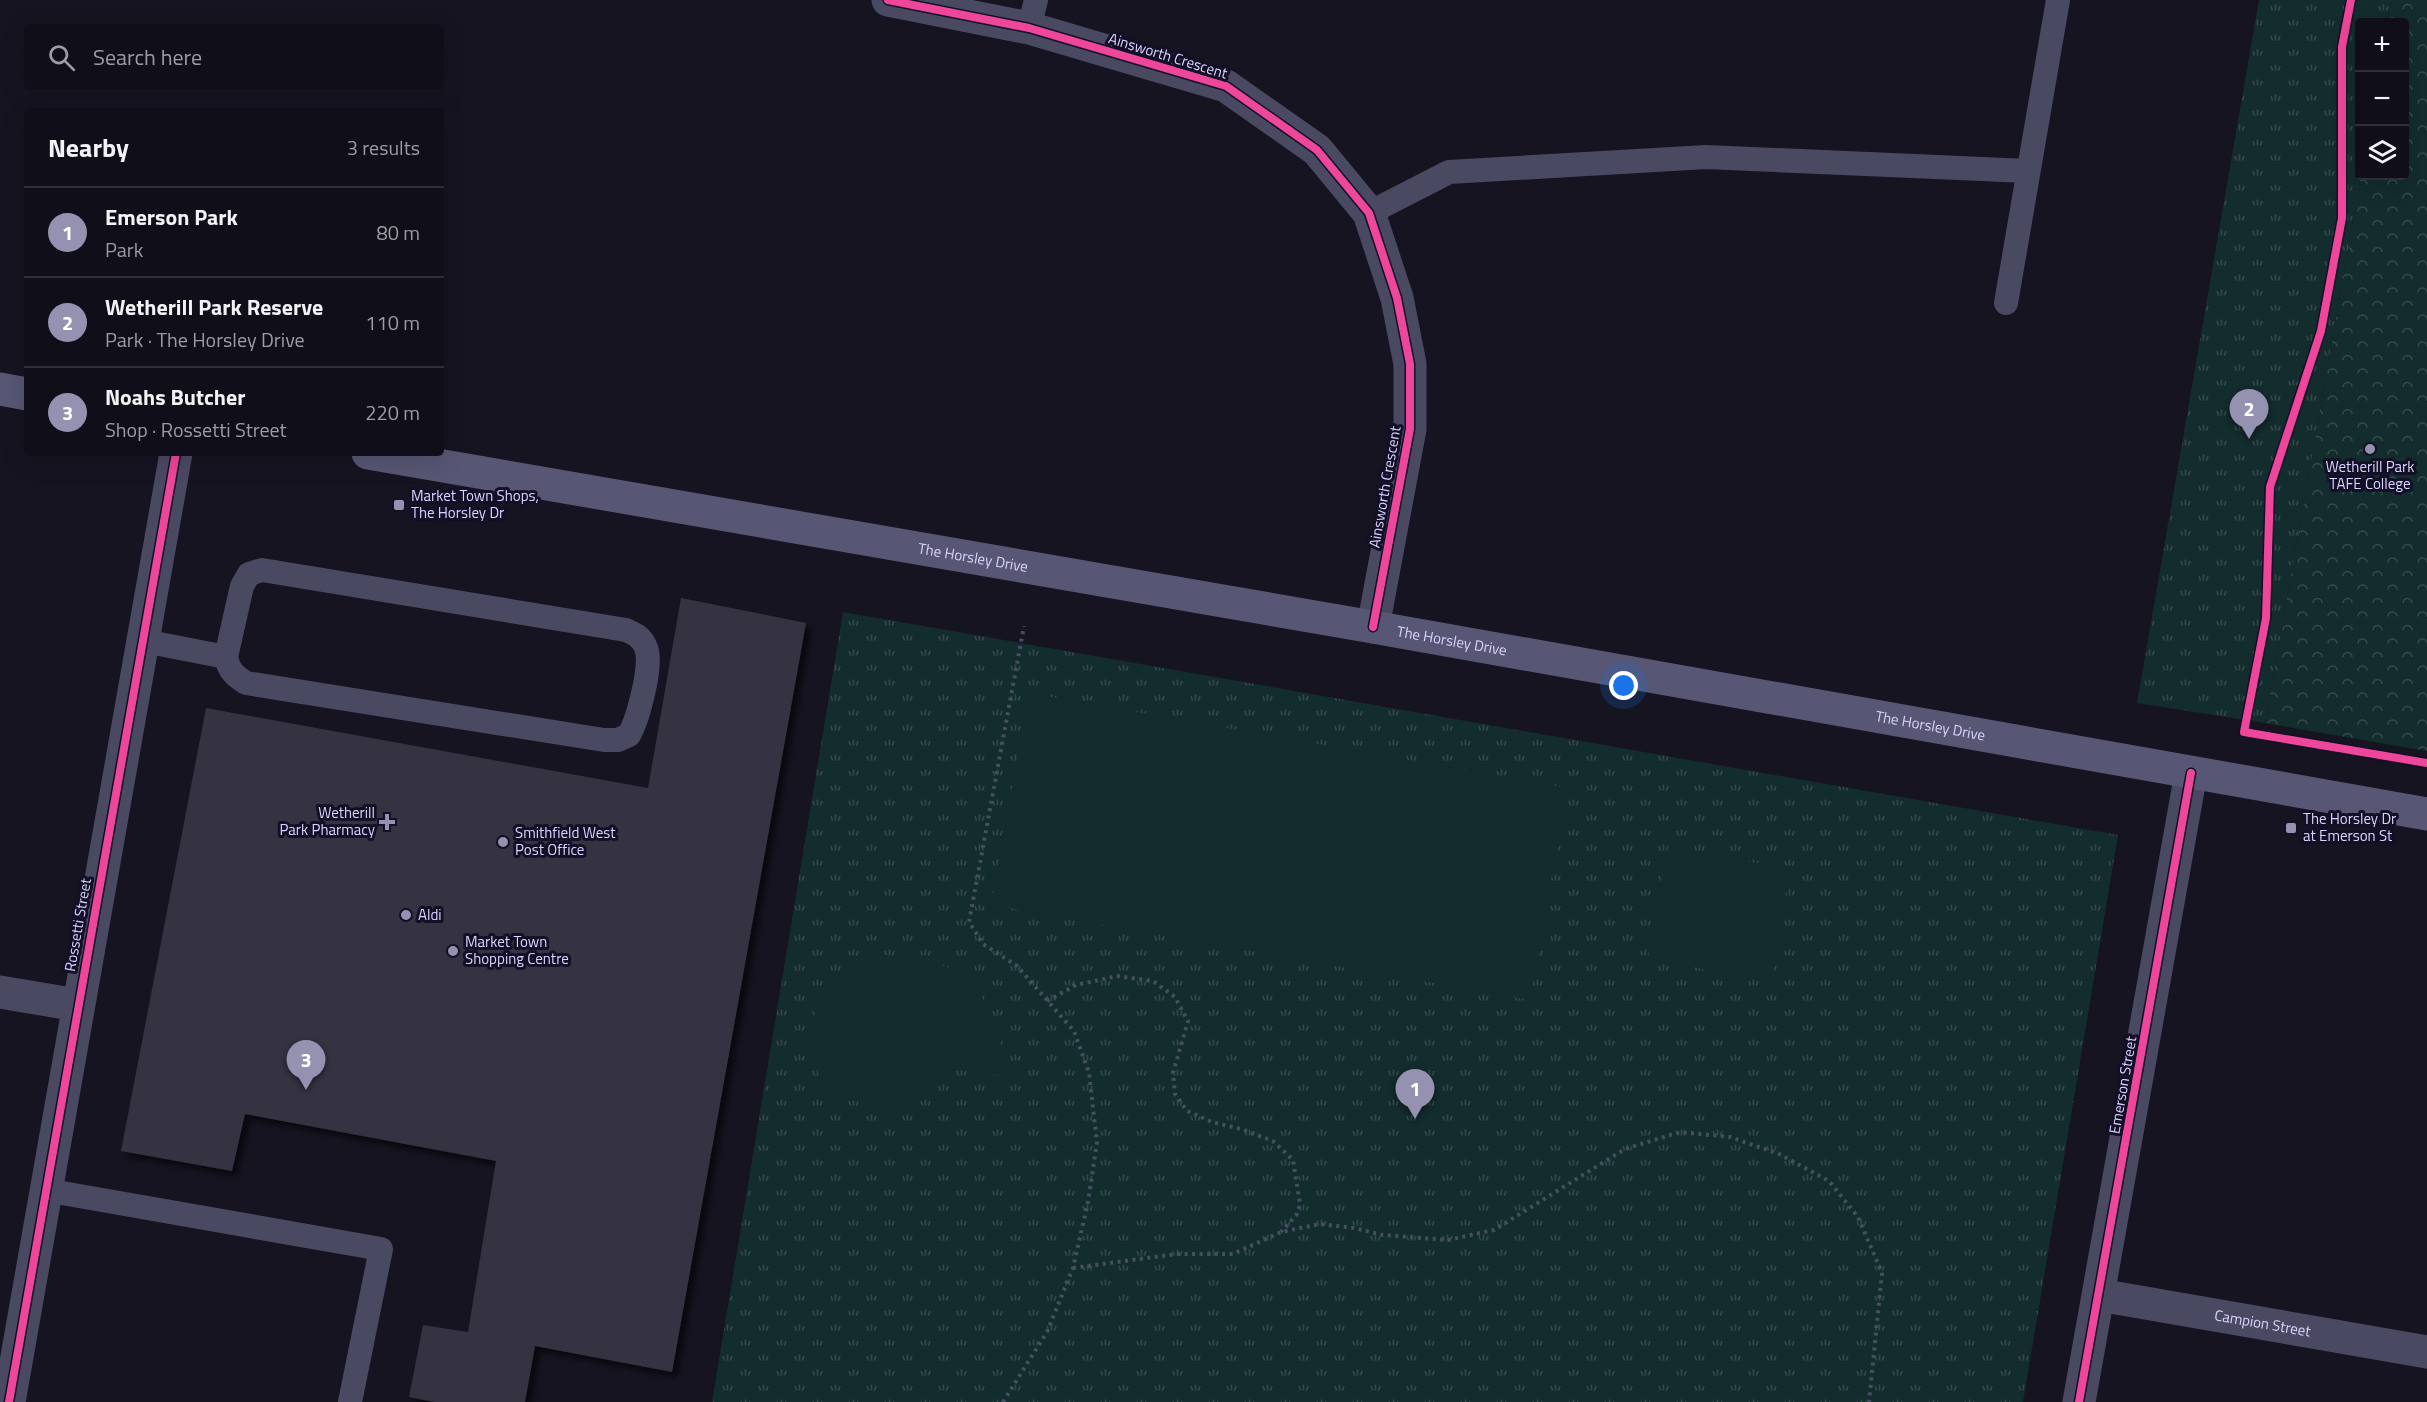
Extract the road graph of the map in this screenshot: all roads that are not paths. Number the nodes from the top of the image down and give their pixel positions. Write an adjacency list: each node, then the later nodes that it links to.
1 (888, 0): 3 (street, Ainsworth Crescent)
2 (2058, 0): 4 (lane)
3 (1032, 14): 5 (street, Ainsworth Crescent)
4 (2028, 171): 5 (lane); 6 (lane)
5 (1369, 213): 11 (street, Ainsworth Crescent)
6 (2006, 303)
7 (0, 389): 8 (main road)
8 (24, 393)
9 (175, 456): 12 (street, Rossetti Street)
10 (385, 456): 11 (main road, The Horsley Drive)
11 (1373, 627): 14 (main road, The Horsley Drive)
12 (144, 641): 13 (lane); 17 (street, Rossetti Street)
13 (226, 657): 13 (lane)
14 (2191, 773): 15 (main road, The Horsley Drive); 19 (street, Emerson Street)
15 (2427, 814)
16 (0, 992): 17 (street)
17 (77, 1005): 18 (street, Rossetti Street)
18 (45, 1190): 21 (street, Rossetti Street); 22 (lane)
19 (2099, 1295): 20 (street, Campion Street); 23 (street, Emerson Street)
20 (2427, 1352)
21 (9, 1402)
22 (350, 1402)
23 (2079, 1402)

